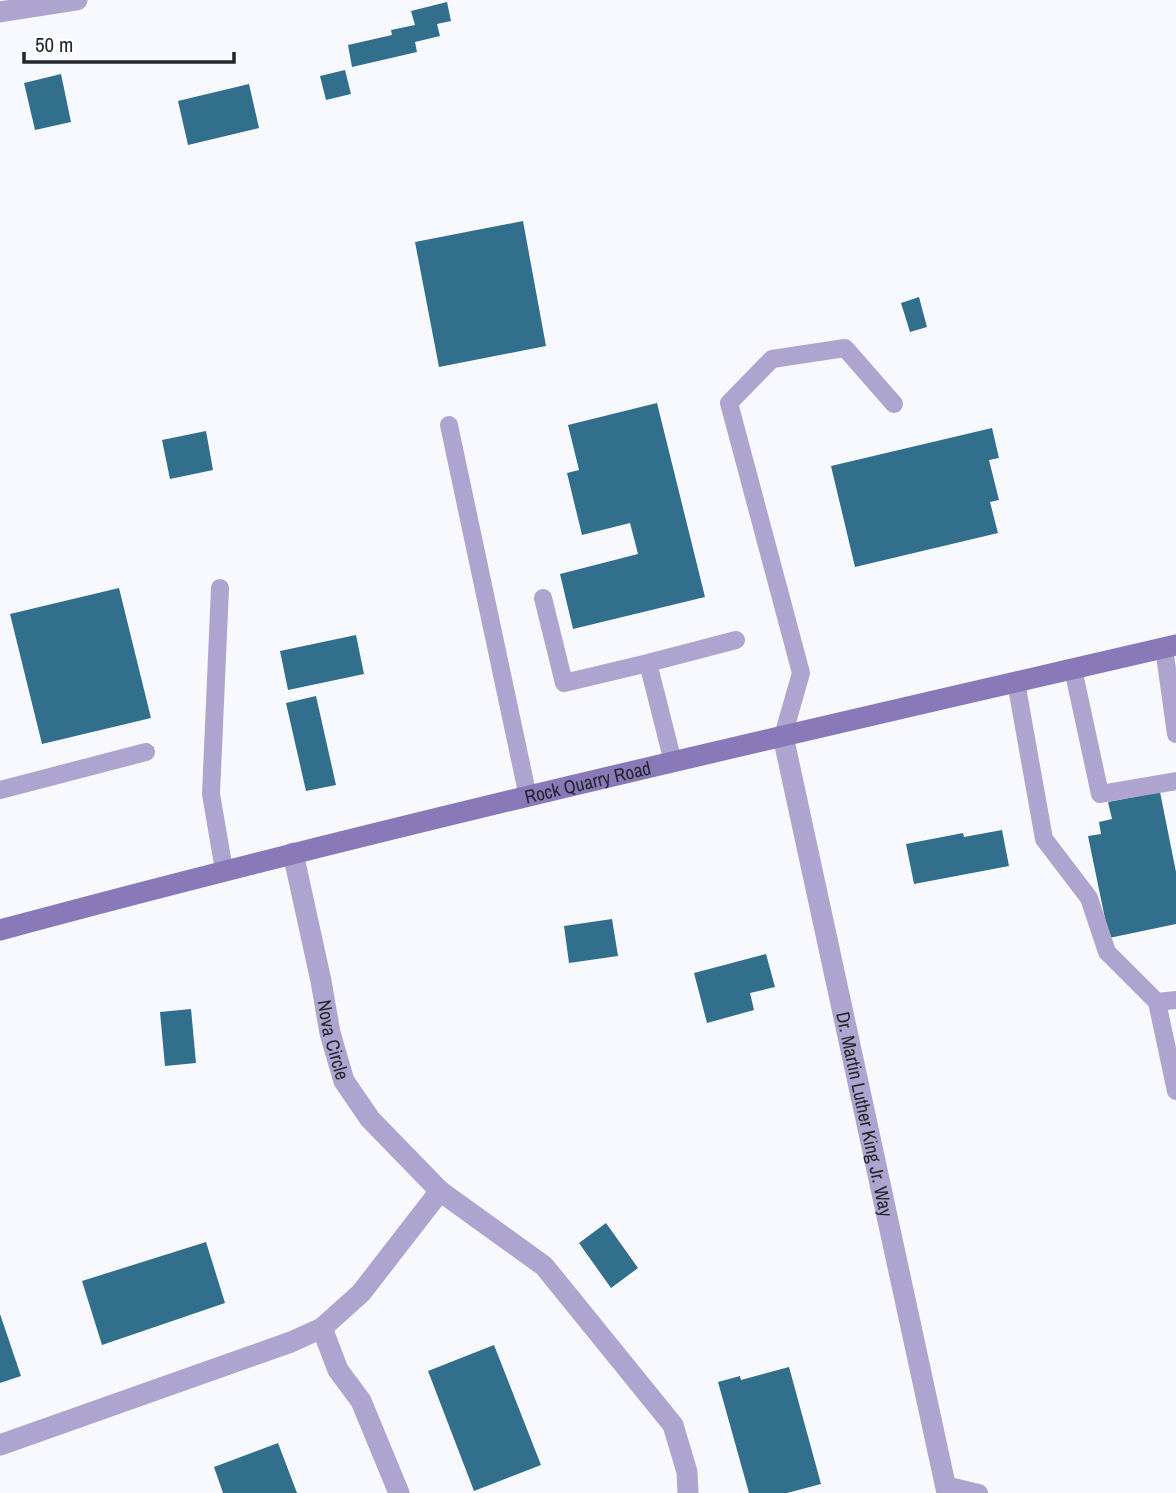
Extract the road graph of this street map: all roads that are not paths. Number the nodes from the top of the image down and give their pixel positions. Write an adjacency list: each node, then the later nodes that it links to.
1 (77, 0): 2 (street)
2 (24, 4): 3 (street)
3 (0, 12)
4 (894, 404): 14 (lane)
5 (449, 425): 19 (lane)
6 (220, 588): 21 (lane)
7 (542, 598): 10 (lane)
8 (736, 640): 10 (lane)
9 (1170, 647): 11 (street, Rock Quarry Road); 13 (lane)
10 (648, 663): 16 (lane)
11 (1073, 669): 12 (street, Rock Quarry Road); 17 (lane)
12 (1016, 682): 14 (street, Rock Quarry Road); 24 (lane)
13 (1176, 734)
14 (783, 736): 16 (street, Rock Quarry Road); 29 (street, Dr. Martin Luther King Jr. Way)
15 (146, 752): 18 (lane)
16 (673, 762): 19 (street, Rock Quarry Road)
17 (1176, 781)
18 (0, 790)
19 (527, 797): 20 (street, Rock Quarry Road)
20 (293, 853): 21 (street, Rock Quarry Road); 26 (street, Nova Circle)
21 (224, 870): 22 (street, Rock Quarry Road)
22 (0, 930)
23 (1176, 1000): 24 (lane)
24 (1157, 1002): 25 (lane)
25 (1176, 1091)
26 (440, 1191): 27 (street); 31 (street, Nova Circle)
27 (322, 1328): 28 (street); 30 (street)
28 (0, 1445)
29 (946, 1489): 32 (lane)
30 (399, 1493)
31 (688, 1493)
32 (979, 1493)

